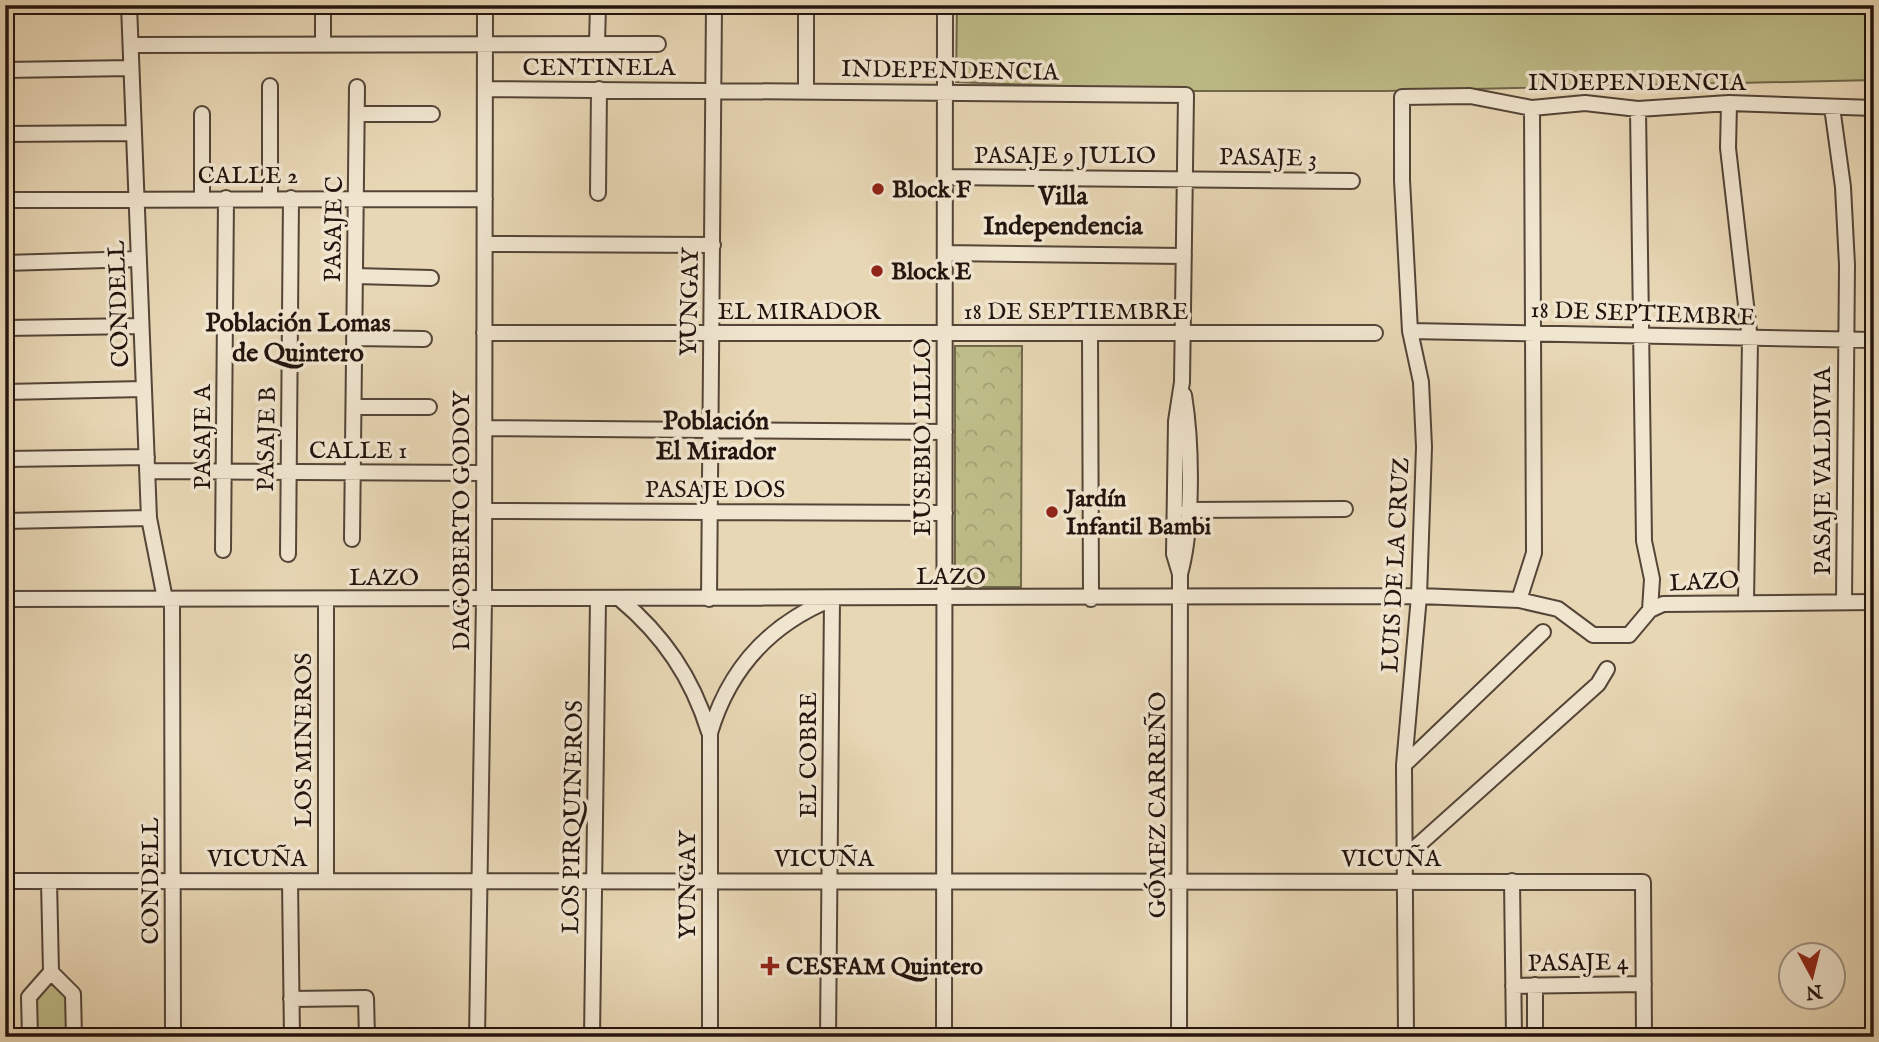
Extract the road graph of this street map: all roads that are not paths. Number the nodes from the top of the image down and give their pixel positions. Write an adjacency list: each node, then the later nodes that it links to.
1 (129, 5): 8 (street); 13 (street, CONDELL)
2 (323, 5): 9 (street)
3 (485, 5): 10 (street, DAGOBERTO GODOY)
4 (598, 5): 11 (street)
5 (714, 5): 20 (street, YUNGAY)
6 (806, 5): 21 (street)
7 (945, 5): 22 (street, EUSEBIO LILLO)
8 (5, 6)
9 (323, 44): 10 (street); 13 (street)
10 (485, 44): 11 (street); 18 (street, DAGOBERTO GODOY)
11 (597, 44): 12 (street)
12 (658, 44)
13 (131, 45): 14 (street, CONDELL)
14 (131, 68): 15 (street); 33 (street, CONDELL)
15 (5, 70)
16 (270, 86): 42 (street)
17 (357, 87): 31 (street, PASAJE C)
18 (485, 89): 19 (street, CENTINELA); 45 (street, DAGOBERTO GODOY)
19 (599, 89): 20 (street, CENTINELA); 38 (street)
20 (713, 90): 21 (street, INDEPENDENCIA); 48 (street, YUNGAY)
21 (806, 92): 22 (street, INDEPENDENCIA)
22 (945, 94): 23 (street, INDEPENDENCIA); 35 (street, EUSEBIO LILLO)
23 (1186, 95): 36 (street, GÓMEZ CARREÑO)
24 (1402, 97): 27 (street, INDEPENDENCIA); 57 (street, LUIS DE LA CRUZ)
25 (1728, 103): 26 (street, INDEPENDENCIA); 29 (street, INDEPENDENCIA); 68 (street)
26 (1832, 107): 28 (street, INDEPENDENCIA); 69 (street, PASAJE VALDIVIA)
27 (1532, 108): 29 (street, INDEPENDENCIA); 61 (street)
28 (1874, 108)
29 (1638, 109): 65 (street)
30 (202, 114): 40 (street)
31 (357, 114): 32 (street); 44 (street, PASAJE C)
32 (432, 114)
33 (134, 133): 34 (street); 39 (street, CONDELL)
34 (5, 134)
35 (945, 177): 36 (street, PASAJE 9 JULIO); 49 (street, EUSEBIO LILLO)
36 (1184, 179): 37 (street, PASAJE 3); 50 (street, GÓMEZ CARREÑO)
37 (1352, 181)
38 (598, 193)
39 (137, 198): 40 (street, CALLE 2); 46 (street, CALLE 2); 51 (street, CONDELL)
40 (202, 198): 41 (street, CALLE 2)
41 (226, 198): 42 (street, CALLE 2); 81 (street, PASAJE A)
42 (270, 198): 43 (street, CALLE 2)
43 (291, 198): 44 (street, CALLE 2); 82 (street, PASAJE B)
44 (356, 198): 45 (street, CALLE 2); 53 (street, PASAJE C)
45 (485, 199): 47 (street, DAGOBERTO GODOY)
46 (5, 200)
47 (485, 244): 48 (street); 58 (street, DAGOBERTO GODOY)
48 (713, 245): 59 (street, YUNGAY)
49 (945, 253): 50 (street); 62 (street, EUSEBIO LILLO)
50 (1184, 256): 64 (street, GÓMEZ CARREÑO)
51 (139, 260): 52 (street); 55 (street, CONDELL)
52 (5, 263)
53 (355, 276): 54 (street); 66 (street, PASAJE C)
54 (432, 278)
55 (141, 326): 56 (street); 72 (street, CONDELL)
56 (5, 328)
57 (1410, 331): 61 (street, 18 DE SEPTIEMBRE); 96 (street, LUIS DE LA CRUZ)
58 (485, 333): 59 (street, EL MIRADOR); 76 (street, DAGOBERTO GODOY)
59 (711, 333): 62 (street, EL MIRADOR); 77 (street, YUNGAY)
60 (1375, 333): 64 (street, 18 DE SEPTIEMBRE)
61 (1535, 333): 65 (street, 18 DE SEPTIEMBRE); 108 (street)
62 (945, 334): 63 (street, 18 DE SEPTIEMBRE); 78 (street, EUSEBIO LILLO)
63 (1090, 334): 64 (street, 18 DE SEPTIEMBRE); 106 (street)
64 (1182, 334): 71 (street, GÓMEZ CARREÑO)
65 (1641, 334): 68 (street, 18 DE SEPTIEMBRE); 112 (street)
66 (354, 338): 67 (street); 74 (street, PASAJE C)
67 (424, 339)
68 (1750, 340): 69 (street, 18 DE SEPTIEMBRE); 111 (street)
69 (1844, 340): 70 (street, 18 DE SEPTIEMBRE); 109 (street, PASAJE VALDIVIA)
70 (1874, 340)
71 (1182, 382): 86 (street, GÓMEZ CARREÑO); 95 (street, GÓMEZ CARREÑO)
72 (144, 389): 73 (street); 80 (street, CONDELL)
73 (5, 392)
74 (354, 407): 75 (street); 83 (street, PASAJE C)
75 (429, 407)
76 (484, 428): 77 (street); 84 (street, DAGOBERTO GODOY)
77 (710, 430): 78 (street); 88 (street, YUNGAY)
78 (945, 432): 89 (street, EUSEBIO LILLO)
79 (5, 460): 80 (street)
80 (147, 464): 81 (street, CALLE 1); 90 (street, CONDELL)
81 (224, 472): 82 (street, CALLE 1); 93 (street, PASAJE A)
82 (288, 472): 83 (street, CALLE 1); 94 (street, PASAJE B)
83 (353, 472): 84 (street, CALLE 1); 92 (street, PASAJE C)
84 (484, 473): 87 (street, DAGOBERTO GODOY)
85 (1345, 509): 86 (street)
86 (1188, 510): 95 (street, GÓMEZ CARREÑO)
87 (484, 511): 88 (street, PASAJE DOS); 101 (street, DAGOBERTO GODOY)
88 (710, 512): 89 (street, PASAJE DOS); 104 (street, YUNGAY)
89 (945, 513): 97 (street, EUSEBIO LILLO)
90 (149, 518): 91 (street); 100 (street, CONDELL)
91 (5, 521)
92 (352, 539)
93 (223, 550)
94 (288, 554)
95 (1180, 574): 98 (street, GÓMEZ CARREÑO)
96 (1419, 596): 98 (street, LAZO); 108 (street, LAZO); 116 (street, LUIS DE LA CRUZ)
97 (945, 598): 105 (street, LAZO); 106 (street, LAZO); 127 (street, EUSEBIO LILLO)
98 (1180, 598): 106 (street, LAZO); 128 (street, GÓMEZ CARREÑO)
99 (5, 599): 100 (street, LAZO)
100 (168, 599): 107 (street, LAZO); 118 (street, CONDELL)
101 (484, 599): 102 (street, LAZO); 107 (street, LAZO); 123 (street, DAGOBERTO GODOY)
102 (598, 599): 103 (street, LAZO); 124 (street, LOS PIRQUINEROS)
103 (620, 599): 104 (street, LAZO); 115 (street, YUNGAY)
104 (709, 599): 105 (street, LAZO)
105 (832, 599): 115 (street, YUNGAY); 126 (street, EL COBRE)
106 (1091, 599)
107 (326, 600): 122 (street, LOS MINEROS)
108 (1519, 600): 112 (street, LAZO)
109 (1844, 601): 110 (street, LAZO); 111 (street, LAZO)
110 (1874, 601)
111 (1746, 602): 112 (street, LAZO)
112 (1650, 610)
113 (1543, 632): 116 (street)
114 (1607, 669): 117 (street)
115 (710, 733): 125 (street, YUNGAY)
116 (1405, 765): 117 (street, LUIS DE LA CRUZ)
117 (1405, 857): 129 (street, LUIS DE LA CRUZ)
118 (173, 880): 119 (street, VICUÑA); 121 (street, VICUÑA); 138 (street, CONDELL)
119 (290, 880): 122 (street, VICUÑA); 135 (street)
120 (5, 881): 121 (street, VICUÑA)
121 (49, 881): 131 (street)
122 (326, 881): 123 (street, VICUÑA)
123 (480, 881): 124 (street, VICUÑA); 141 (street, DAGOBERTO GODOY)
124 (594, 881): 125 (street, VICUÑA); 142 (street, LOS PIRQUINEROS)
125 (710, 881): 126 (street, VICUÑA); 143 (street, YUNGAY)
126 (830, 881): 127 (street, VICUÑA); 144 (street, EL COBRE)
127 (945, 881): 128 (street, VICUÑA); 145 (street, EUSEBIO LILLO)
128 (1179, 881): 129 (street, VICUÑA); 146 (street, GÓMEZ CARREÑO)
129 (1405, 881): 130 (street, VICUÑA); 147 (street, LUIS DE LA CRUZ)
130 (1513, 881): 132 (street, VICUÑA); 134 (street)
131 (51, 972): 136 (street); 137 (street)
132 (1644, 984): 133 (street, PASAJE 4); 150 (street)
133 (1535, 985): 134 (street, PASAJE 4); 149 (street)
134 (1513, 986): 148 (street)
135 (291, 999): 139 (street); 140 (street)
136 (30, 1037)
137 (74, 1037)
138 (173, 1037)
139 (292, 1037)
140 (367, 1037)
141 (477, 1037)
142 (592, 1037)
143 (710, 1037)
144 (828, 1037)
145 (944, 1037)
146 (1179, 1037)
147 (1406, 1037)
148 (1514, 1037)
149 (1535, 1037)
150 (1644, 1037)

